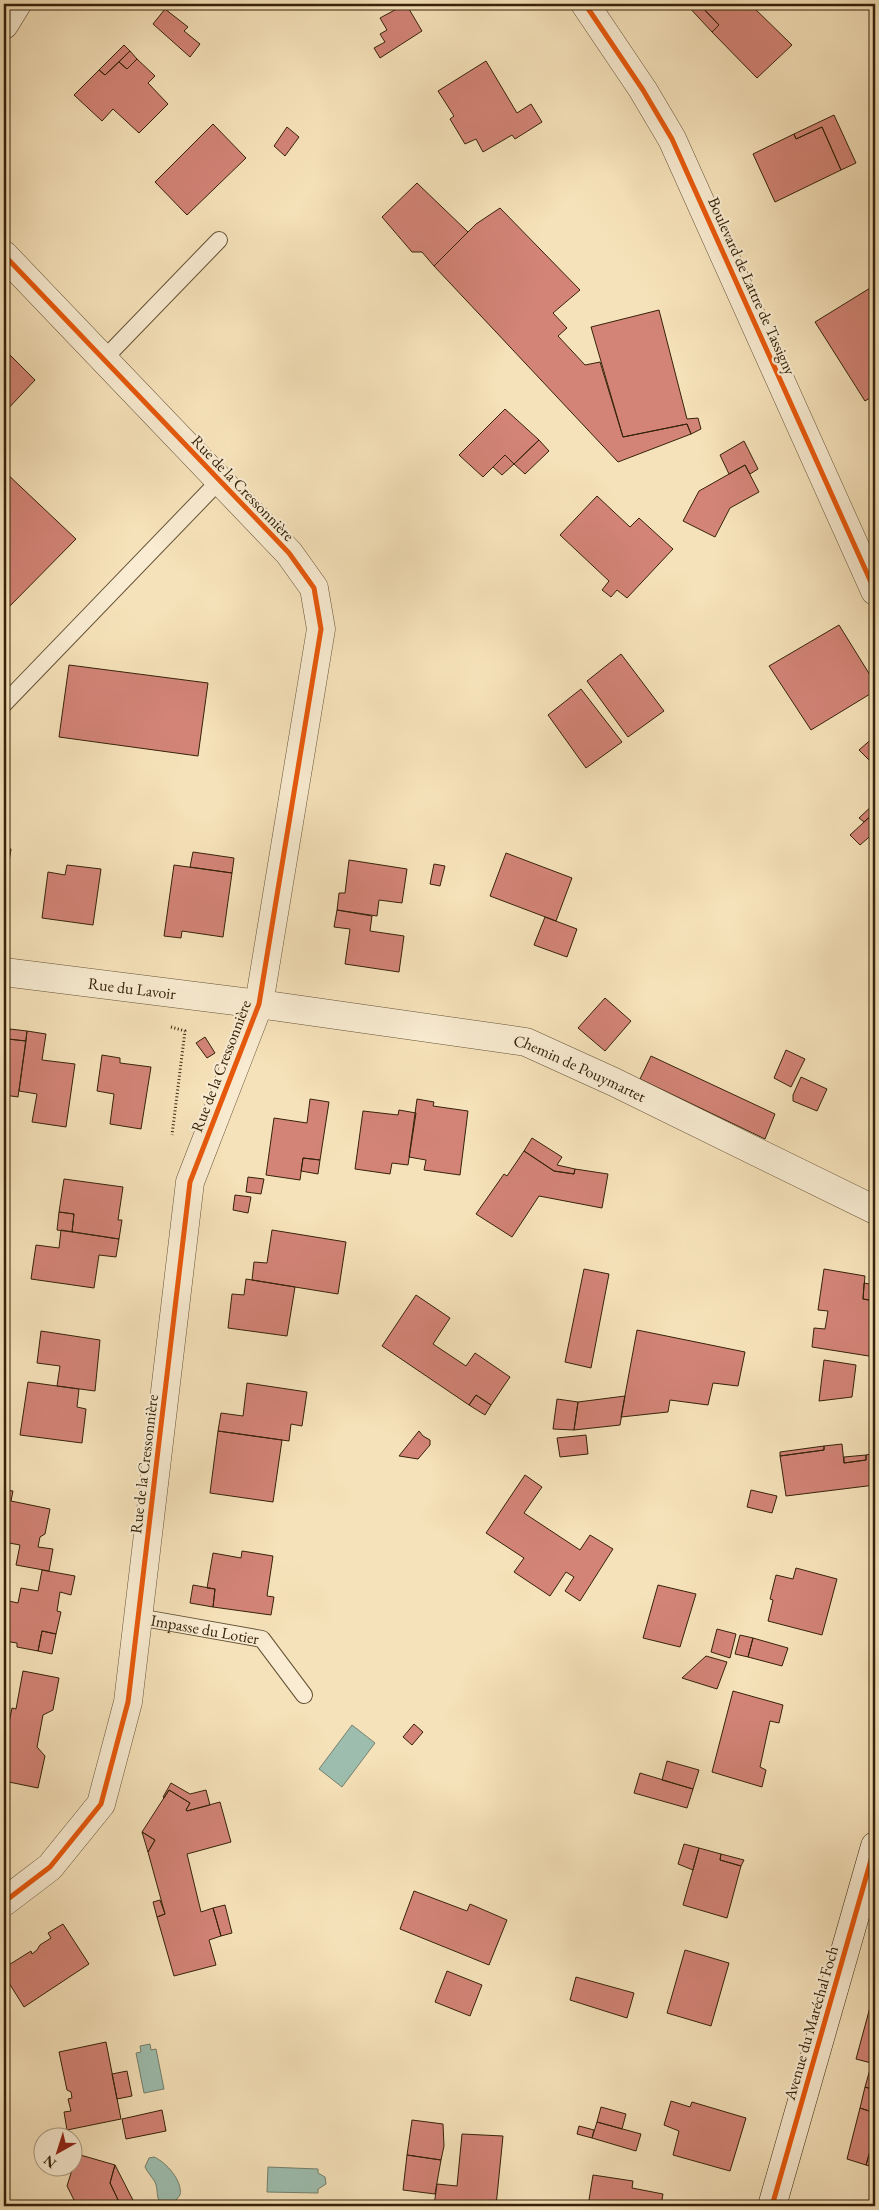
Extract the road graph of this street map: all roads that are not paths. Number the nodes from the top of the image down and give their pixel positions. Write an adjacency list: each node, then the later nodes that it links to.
1 (17, 4): 3 (street)
2 (585, 4): 8 (street, Boulevard de Lattre de Tassigny)
3 (4, 25)
4 (219, 240): 6 (lane)
5 (4, 255): 6 (street, Rue de la Cressonnière)
6 (103, 360): 7 (street, Rue de la Cressonnière)
7 (220, 482): 9 (lane); 11 (street, Rue de la Cressonnière)
8 (875, 591)
9 (4, 704)
10 (4, 972): 11 (street, Rue du Lavoir)
11 (259, 1004): 12 (street, Chemin de Pouymartet); 13 (street, Rue de la Cressonnière)
12 (875, 1210)
13 (138, 1617): 14 (lane, Impasse du Lotier); 16 (street, Rue de la Cressonnière)
14 (304, 1695)
15 (875, 1846): 17 (street, Avenue du Maréchal Foch)
16 (4, 1902)
17 (772, 2206)

